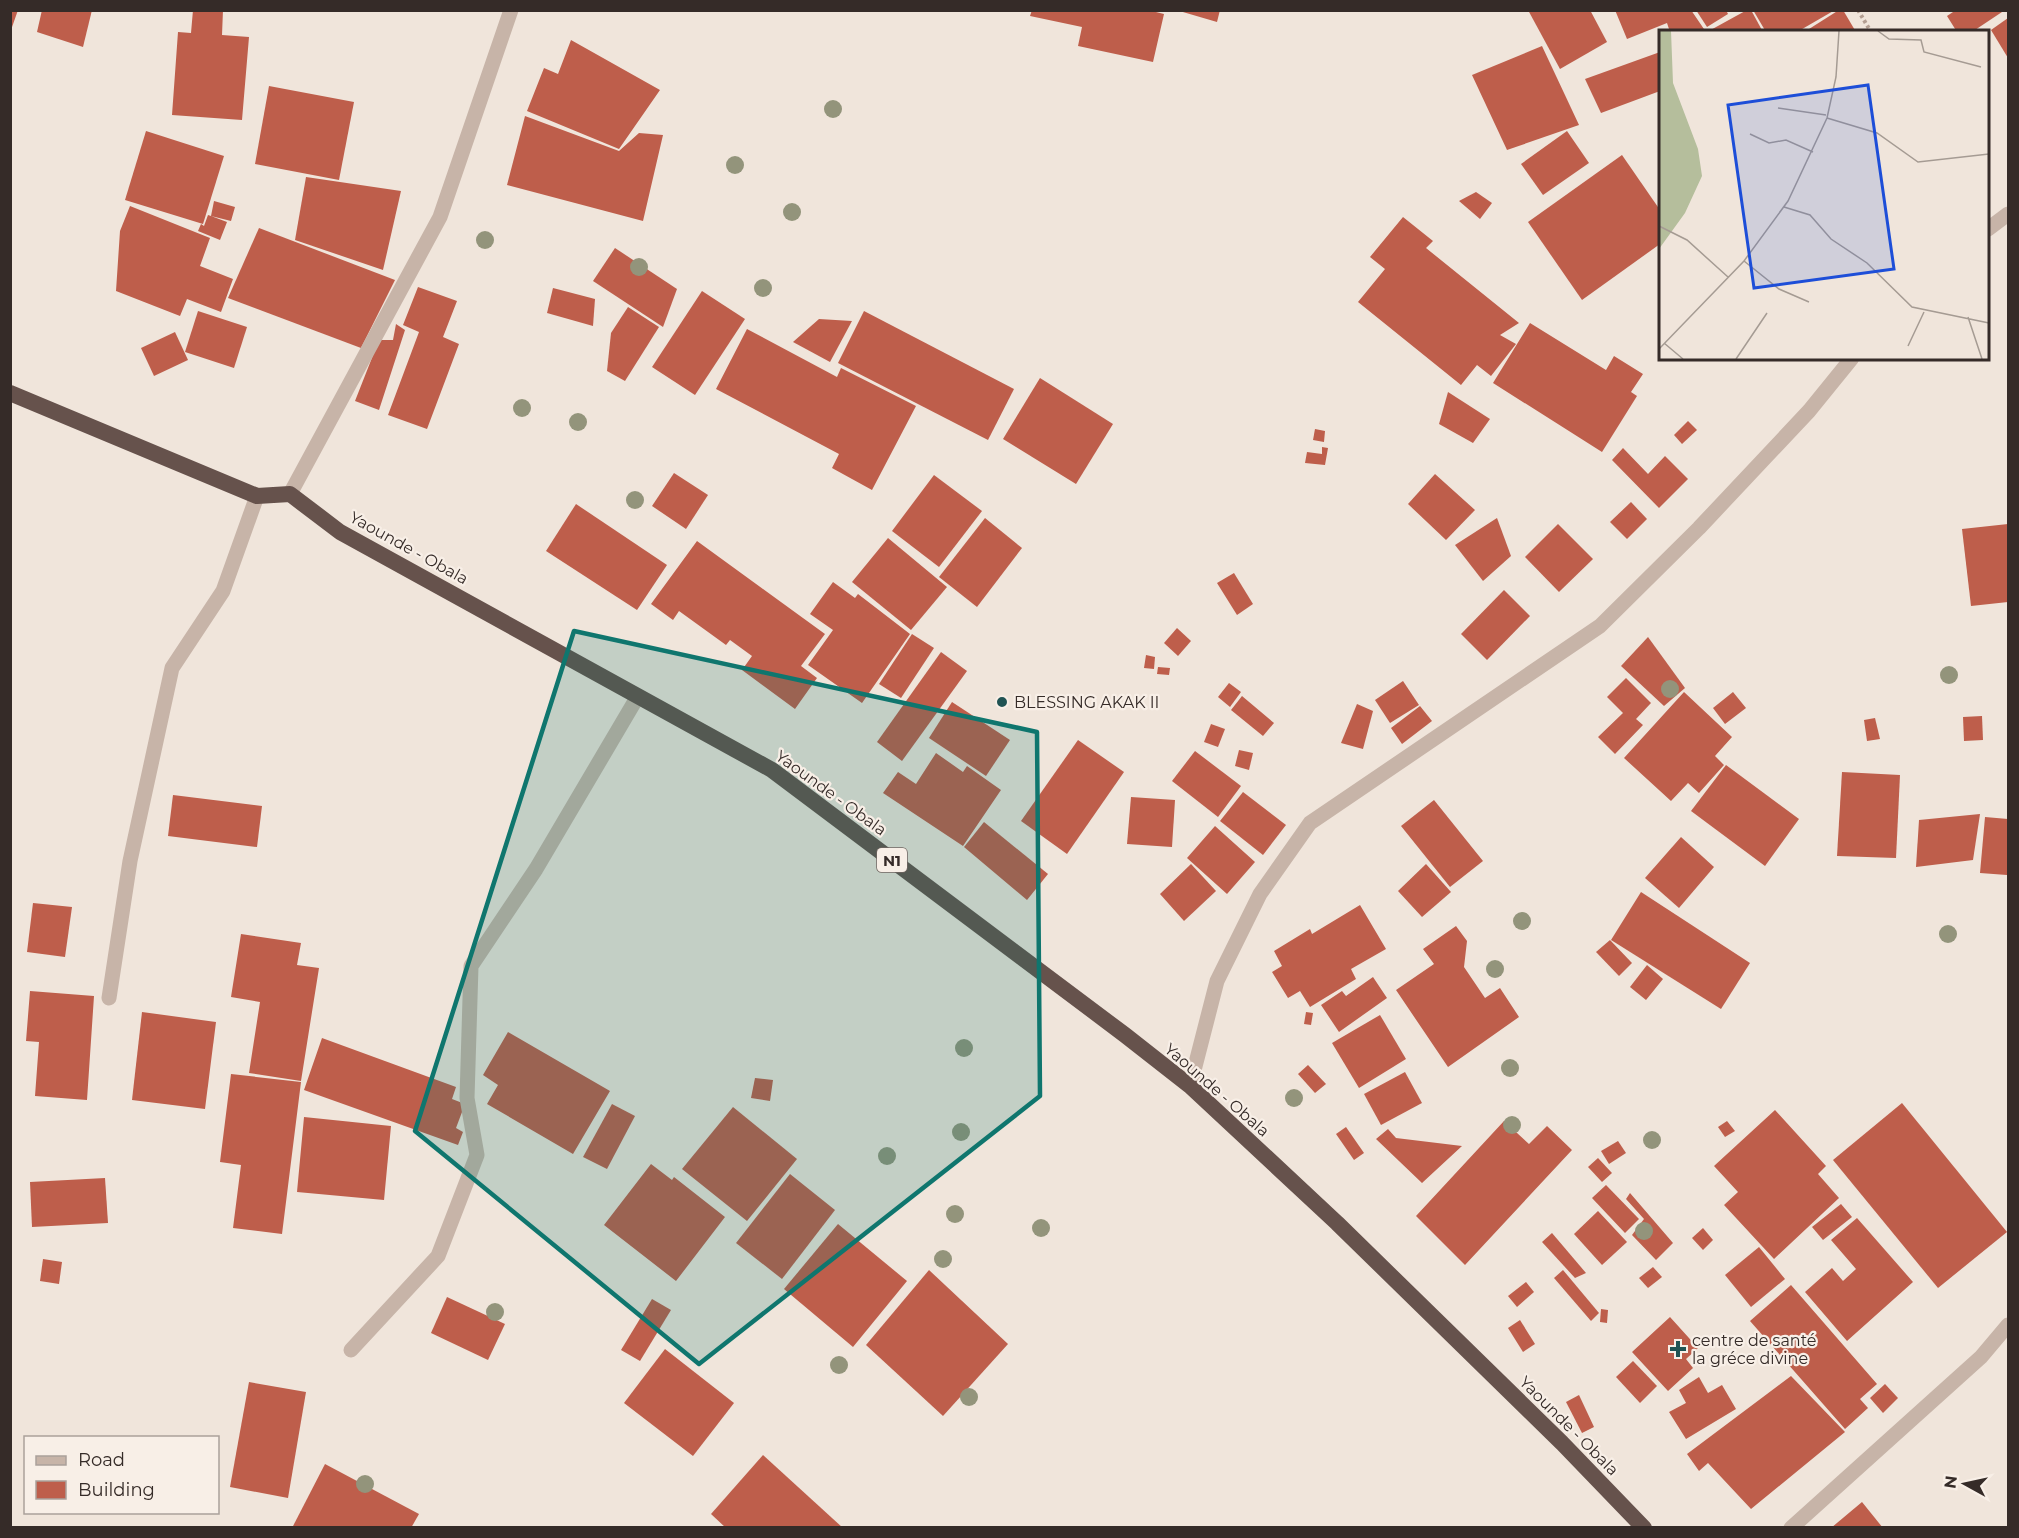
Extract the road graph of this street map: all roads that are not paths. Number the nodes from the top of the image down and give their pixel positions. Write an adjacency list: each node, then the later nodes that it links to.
1 (511, 10): 6 (street)
2 (2008, 214): 3 (street)
3 (1989, 228)
4 (1850, 360): 10 (street)
5 (10, 393): 7 (highway)
6 (290, 494): 7 (highway); 8 (highway, Yaounde - Obala / N1)
7 (256, 496): 9 (street)
8 (638, 696): 10 (highway, Yaounde - Obala / N1); 12 (street)
9 (109, 998)
10 (1190, 1086): 13 (highway, Yaounde - Obala / N1)
11 (2008, 1325): 14 (street)
12 (351, 1350)
13 (1644, 1527)
14 (1791, 1527)

